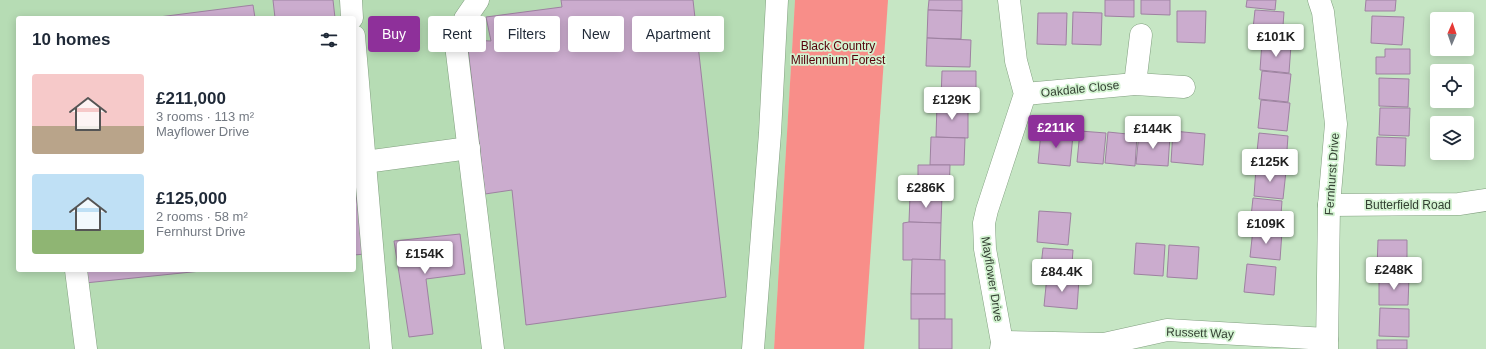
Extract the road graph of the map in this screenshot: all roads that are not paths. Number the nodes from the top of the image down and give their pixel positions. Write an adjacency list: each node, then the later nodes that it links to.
1 (351, 0): 6 (street)
2 (478, 0): 12 (street)
3 (777, 0): 22 (street)
4 (1009, 0): 11 (street)
5 (1319, 0): 15 (street, Fernhurst Drive)
6 (352, 16)
7 (1141, 35): 9 (street, Oakdale Close)
8 (356, 76): 13 (street)
9 (1136, 84): 10 (street, Oakdale Close); 11 (street, Oakdale Close)
10 (1184, 87)
11 (1025, 94): 18 (street, Mayflower Drive)
12 (469, 148): 13 (street); 21 (street)
13 (365, 162): 20 (street)
14 (1486, 200): 15 (street, Butterfield Road)
15 (1329, 205): 17 (street, Fernhurst Drive)
16 (76, 272): 19 (street)
17 (1327, 344): 18 (street, Russett Way)
18 (1001, 345)
19 (86, 349)
20 (381, 349)
21 (493, 349)
22 (753, 349)

